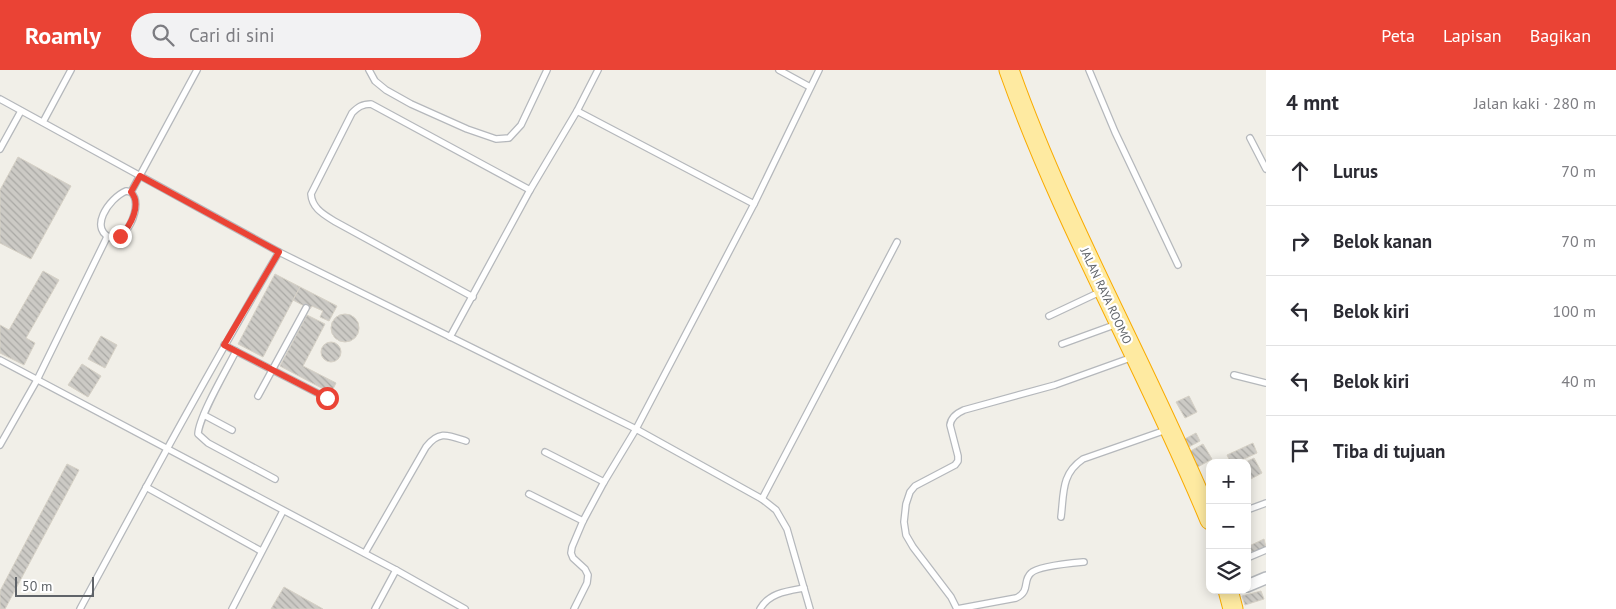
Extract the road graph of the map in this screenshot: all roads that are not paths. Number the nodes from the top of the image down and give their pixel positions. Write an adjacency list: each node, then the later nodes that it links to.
1 (70, 70): 14 (lane)
2 (197, 70): 18 (lane)
3 (369, 70): 4 (lane)
4 (547, 70)
5 (598, 70): 13 (lane)
6 (779, 70): 10 (lane)
7 (819, 70): 10 (lane)
8 (1009, 70): 26 (highway, JALAN RAYA ROOMO)
9 (1089, 70): 25 (lane)
10 (810, 87): 21 (lane)
11 (0, 99): 12 (lane)
12 (21, 111): 14 (lane); 16 (lane)
13 (577, 111): 19 (lane); 21 (lane)
14 (43, 122): 18 (lane)
15 (1250, 138): 17 (lane)
16 (0, 150)
17 (1266, 169)
18 (140, 176): 20 (lane); 24 (lane)
19 (530, 190): 27 (lane); 27 (lane)
20 (131, 192): 22 (lane); 22 (lane)
21 (754, 204): 44 (lane)
22 (107, 237): 39 (lane)
23 (897, 242): 55 (lane)
24 (279, 252): 31 (lane); 33 (lane)
25 (1178, 265)
26 (1104, 290): 29 (lane); 30 (highway, JALAN RAYA ROOMO)
27 (473, 297): 31 (lane)
28 (306, 308): 37 (lane)
29 (1049, 316)
30 (1119, 323): 32 (lane); 35 (highway, JALAN RAYA ROOMO)
31 (450, 337): 44 (lane)
32 (1062, 344)
33 (224, 345): 34 (lane); 49 (lane)
34 (236, 351): 37 (lane); 43 (lane)
35 (1135, 356): 45 (highway, JALAN RAYA ROOMO); 78 (lane)
36 (0, 360): 39 (lane)
37 (273, 370): 41 (lane); 42 (lane)
38 (1234, 375): 40 (lane)
39 (37, 380): 48 (lane); 49 (lane)
40 (1266, 383)
41 (258, 396)
42 (327, 398)
43 (204, 415): 46 (lane); 51 (lane)
44 (636, 429): 52 (lane); 55 (lane)
45 (1170, 429): 58 (highway, JALAN RAYA ROOMO); 60 (lane)
46 (232, 430)
47 (466, 440): 64 (lane)
48 (0, 445)
49 (166, 448): 53 (lane); 59 (lane)
50 (545, 452): 52 (lane)
51 (275, 479)
52 (604, 482): 61 (lane)
53 (146, 486): 63 (lane); 71 (lane)
54 (530, 494): 61 (lane)
55 (762, 499): 70 (lane)
56 (1266, 503): 57 (lane)
57 (1251, 509)
58 (1206, 510)
59 (283, 511): 63 (lane); 64 (lane)
60 (1061, 517)
61 (583, 521): 75 (lane)
62 (1266, 550): 65 (lane)
63 (261, 551): 72 (lane)
64 (365, 553): 67 (lane)
65 (1251, 556)
66 (1084, 562): 78 (lane)
67 (396, 570): 73 (lane); 74 (lane)
68 (1266, 578): 69 (street)
69 (1251, 584)
70 (804, 588): 76 (lane); 77 (lane)
71 (80, 609)
72 (232, 609)
73 (375, 609)
74 (465, 609)
75 (574, 609)
76 (760, 609)
77 (810, 609)
78 (957, 609)

